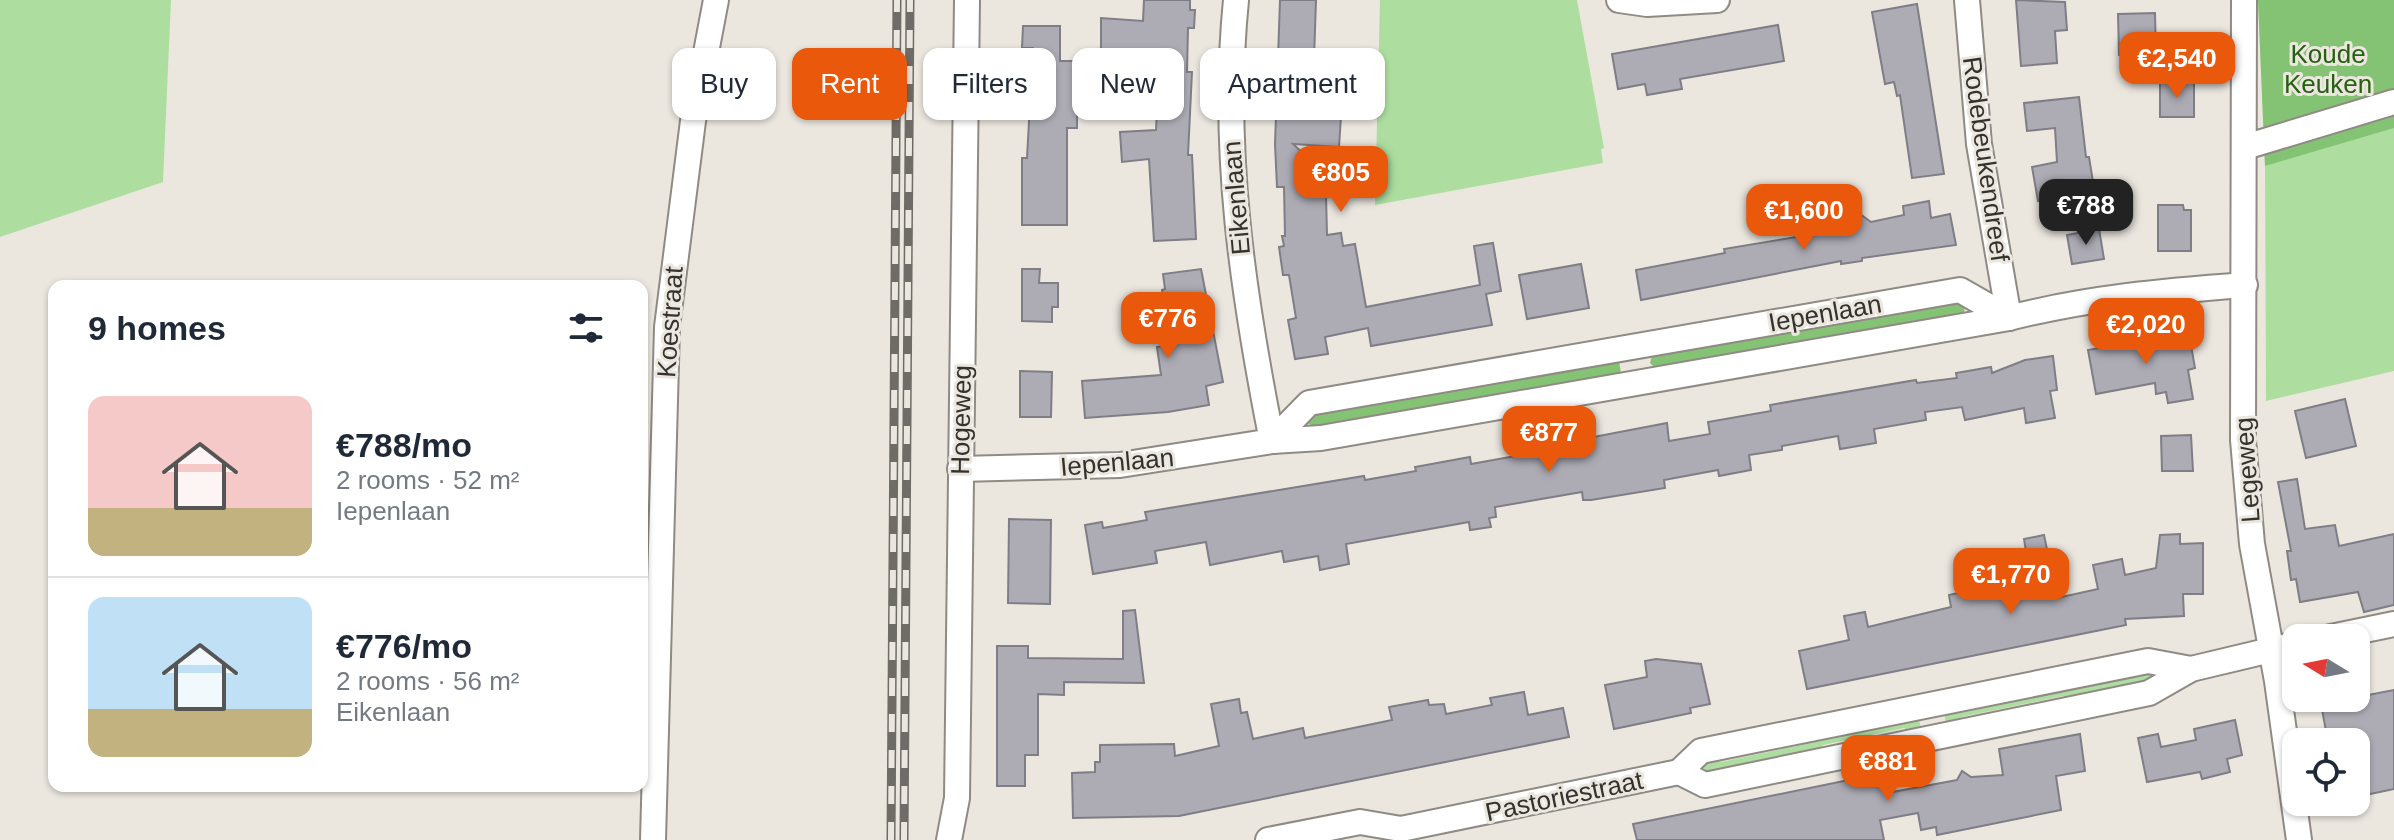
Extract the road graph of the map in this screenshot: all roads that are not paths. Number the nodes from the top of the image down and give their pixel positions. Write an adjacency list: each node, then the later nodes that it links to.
1 (716, 0): 25 (street, Koestraat)
2 (967, 0): 15 (street, Hogeweg)
3 (1236, 0): 14 (street, Eikenlaan)
4 (1619, 0): 5 (street)
5 (1717, 0)
6 (1967, 0): 11 (street, Rodebeukendreef)
7 (2244, 0): 9 (street, Legeweg)
8 (2394, 102): 9 (street)
9 (2245, 147): 10 (street, Legeweg)
10 (2245, 285): 11 (street, Iepenlaan); 19 (street, Legeweg)
11 (2009, 318): 12 (street, Iepenlaan); 13 (street, Iepenlaan)
12 (1633, 347): 13 (street); 14 (street, Iepenlaan)
13 (1639, 382): 14 (street, Iepenlaan)
14 (1272, 441): 15 (street, Iepenlaan)
15 (960, 469): 26 (street, Hogeweg)
16 (2394, 624): 17 (street)
17 (2370, 629)
18 (2282, 647): 19 (street, Pastoriestraat)
19 (2270, 649): 20 (street, Pastoriestraat); 28 (street, Legeweg)
20 (2191, 669): 21 (street, Pastoriestraat); 22 (street, Pastoriestraat)
21 (1929, 705): 22 (street); 23 (street, Pastoriestraat)
22 (1937, 737): 23 (street, Pastoriestraat)
23 (1679, 772): 24 (street, Pastoriestraat)
24 (1393, 834): 27 (street, Pastoriestraat)
25 (653, 840)
26 (949, 840)
27 (1268, 840)
28 (2299, 840)

